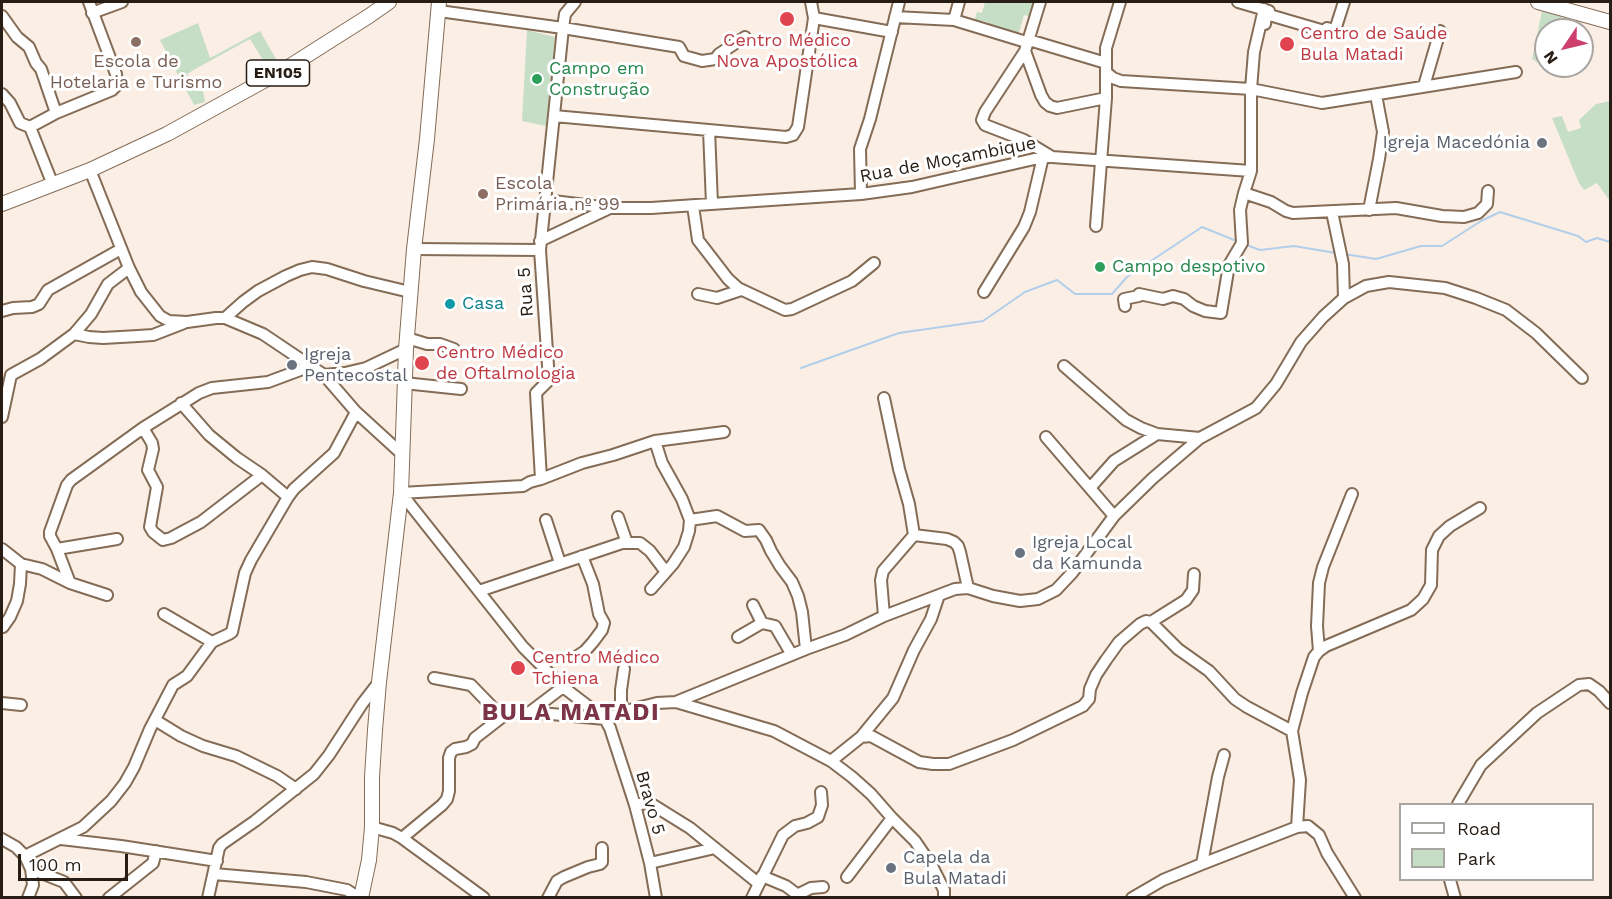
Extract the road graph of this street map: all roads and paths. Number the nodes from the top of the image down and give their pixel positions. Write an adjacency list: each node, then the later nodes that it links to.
1 (89, 2): 16 (street)
2 (122, 2): 16 (street)
3 (574, 2): 24 (street, Rua 5)
4 (811, 2): 20 (street)
5 (899, 2): 19 (street)
6 (959, 2): 21 (street)
7 (1040, 2): 29 (street)
8 (1120, 2): 31 (street)
9 (1238, 2): 15 (street)
10 (1344, 2): 25 (street)
11 (1538, 2): 22 (main road)
12 (1571, 2): 17 (main road)
13 (389, 3): 44 (main road, EN105)
14 (439, 4): 24 (street); 60 (main road)
15 (1264, 9): 25 (street); 33 (street)
16 (93, 13): 38 (street)
17 (1611, 13)
18 (2, 16): 23 (street)
19 (895, 17): 21 (street); 27 (street)
20 (813, 18): 27 (street); 41 (street)
21 (954, 20): 29 (street)
22 (1611, 22)
23 (5, 28): 38 (street)
24 (563, 28): 28 (street); 39 (street, Rua 5)
25 (1333, 31): 33 (street)
26 (1440, 31): 34 (street)
27 (892, 32): 49 (street)
28 (745, 37)
29 (1029, 40): 30 (street); 31 (street)
30 (1025, 51): 37 (street); 42 (street)
31 (1107, 68): 33 (street); 37 (street)
32 (1516, 72): 34 (street)
33 (1252, 85): 36 (street); 45 (street)
34 (1424, 86): 36 (street)
35 (2, 94): 40 (street)
36 (1376, 95): 55 (street)
37 (1106, 98): 43 (street)
38 (56, 113): 40 (street)
39 (554, 116): 41 (street); 50 (street, Rua 5)
40 (30, 127): 46 (street)
41 (709, 130): 52 (street)
42 (1048, 157): 43 (street, Rua de Moçambique); 49 (street, Rua de Moçambique); 65 (street)
43 (1101, 159): 45 (street, Rua de Moçambique); 57 (street)
44 (90, 171): 46 (main road, EN105); 59 (street)
45 (1251, 171): 48 (street)
46 (53, 185): 51 (main road, EN105)
47 (1488, 191): 55 (street)
48 (1244, 193): 56 (street); 68 (street)
49 (861, 194): 52 (street, Rua de Moçambique)
50 (545, 200): 54 (street, Rua de Moçambique); 58 (street, Rua 5)
51 (2, 204)
52 (712, 204): 53 (street, Rua de Moçambique)
53 (693, 206): 54 (street, Rua de Moçambique); 63 (street)
54 (610, 208): 58 (street)
55 (1369, 210): 56 (street)
56 (1332, 212): 67 (street)
57 (1096, 226)
58 (540, 246): 60 (street); 94 (street, Rua 5)
59 (121, 249): 62 (street); 69 (street)
60 (414, 249): 64 (main road)
61 (874, 263): 63 (street)
62 (129, 268): 71 (street); 72 (street)
63 (741, 290): 66 (street)
64 (410, 292): 70 (street); 73 (main road)
65 (984, 292)
66 (698, 294)
67 (1344, 298): 79 (street); 90 (street)
68 (1125, 306)
69 (2, 311)
70 (225, 318): 71 (street); 75 (street)
71 (187, 322): 72 (street)
72 (74, 334): 78 (street)
73 (406, 344): 74 (street); 77 (street); 80 (main road)
74 (454, 350)
75 (311, 366): 77 (street); 83 (street)
76 (1064, 366): 88 (street)
77 (324, 375): 84 (street)
78 (6, 376): 85 (street)
79 (1582, 378)
80 (404, 383): 81 (street); 92 (main road)
81 (461, 389)
82 (884, 398): 104 (street)
83 (181, 403): 86 (street); 93 (street)
84 (356, 412): 92 (street); 98 (street)
85 (2, 417)
86 (143, 428): 93 (street); 108 (street)
87 (724, 432): 91 (street)
88 (1157, 434): 90 (street); 95 (street)
89 (1046, 436): 95 (street)
90 (1200, 438): 100 (street)
91 (656, 441): 94 (street); 103 (street)
92 (402, 454): 96 (main road)
93 (262, 475): 98 (street)
94 (541, 479): 96 (street)
95 (1090, 488): 100 (street)
96 (401, 493): 117 (street); 134 (main road)
97 (1352, 494): 129 (street)
98 (288, 496): 127 (street)
99 (1480, 508): 129 (street)
100 (1114, 516): 115 (street)
101 (618, 517): 106 (street)
102 (546, 520): 110 (street)
103 (690, 520): 112 (street); 128 (street)
104 (914, 535): 115 (street); 122 (street)
105 (117, 539): 108 (street)
106 (627, 543): 109 (street); 112 (street)
107 (2, 549): 111 (street)
108 (57, 549): 114 (street)
109 (582, 556): 110 (street); 131 (street)
110 (560, 563): 117 (street)
111 (21, 564): 114 (street); 125 (street)
112 (666, 572): 116 (street)
113 (1194, 574): 123 (street)
114 (70, 583): 118 (street)
115 (968, 588): 119 (street)
116 (651, 589)
117 (479, 591): 135 (street)
118 (107, 595)
119 (939, 595): 122 (street); 146 (street)
120 (753, 605): 124 (street)
121 (164, 614): 127 (street)
122 (884, 616): 128 (street)
123 (1151, 622): 145 (street); 146 (street)
124 (762, 623): 126 (street); 130 (street)
125 (3, 627)
126 (738, 637)
127 (212, 642): 144 (street)
128 (806, 649): 130 (street)
129 (1318, 651): 145 (street)
130 (792, 655): 136 (street)
131 (576, 657)
132 (624, 669): 141 (street)
133 (434, 678): 142 (street)
134 (379, 682): 149 (street); 154 (main road)
135 (563, 687): 140 (street); 143 (street)
136 (676, 702): 141 (street); 148 (street)
137 (2, 703): 139 (street)
138 (1611, 703): 151 (street)
139 (21, 705)
140 (531, 712): 142 (street); 143 (street)
141 (624, 712): 143 (street)
142 (502, 717): 156 (street)
143 (605, 719): 152 (street, Bravo 5)
144 (155, 720): 149 (street); 158 (street)
145 (1292, 731): 155 (street)
146 (861, 737): 148 (street)
147 (1224, 755): 165 (street)
148 (831, 761): 153 (street)
149 (296, 789): 163 (street)
150 (821, 792): 169 (street)
151 (1459, 803)
152 (635, 805): 160 (street); 164 (street, Bravo 5)
153 (892, 818): 168 (street); 182 (street)
154 (372, 827): 156 (street); 177 (main road)
155 (1297, 827): 165 (street); 184 (street)
156 (402, 838): 178 (street)
157 (2, 839): 162 (street)
158 (60, 839): 161 (street); 162 (street)
159 (602, 848): 179 (street)
160 (715, 848): 164 (street); 169 (street)
161 (156, 851): 163 (street); 175 (street)
162 (25, 856): 166 (street)
163 (217, 861): 167 (street)
164 (650, 863): 180 (street, Bravo 5)
165 (1202, 864): 183 (street)
166 (31, 869): 173 (street); 174 (street)
167 (214, 874): 176 (street); 177 (street)
168 (847, 877)
169 (760, 880): 172 (street); 181 (street)
170 (1451, 881): 185 (street)
171 (823, 887): 172 (street)
172 (801, 896)
173 (28, 897)
174 (76, 897)
175 (109, 897)
176 (208, 897)
177 (360, 897)
178 (484, 897)
179 (548, 897)
180 (656, 897)
181 (752, 897)
182 (944, 897)
183 (1132, 897)
184 (1355, 897)
185 (1455, 897)

